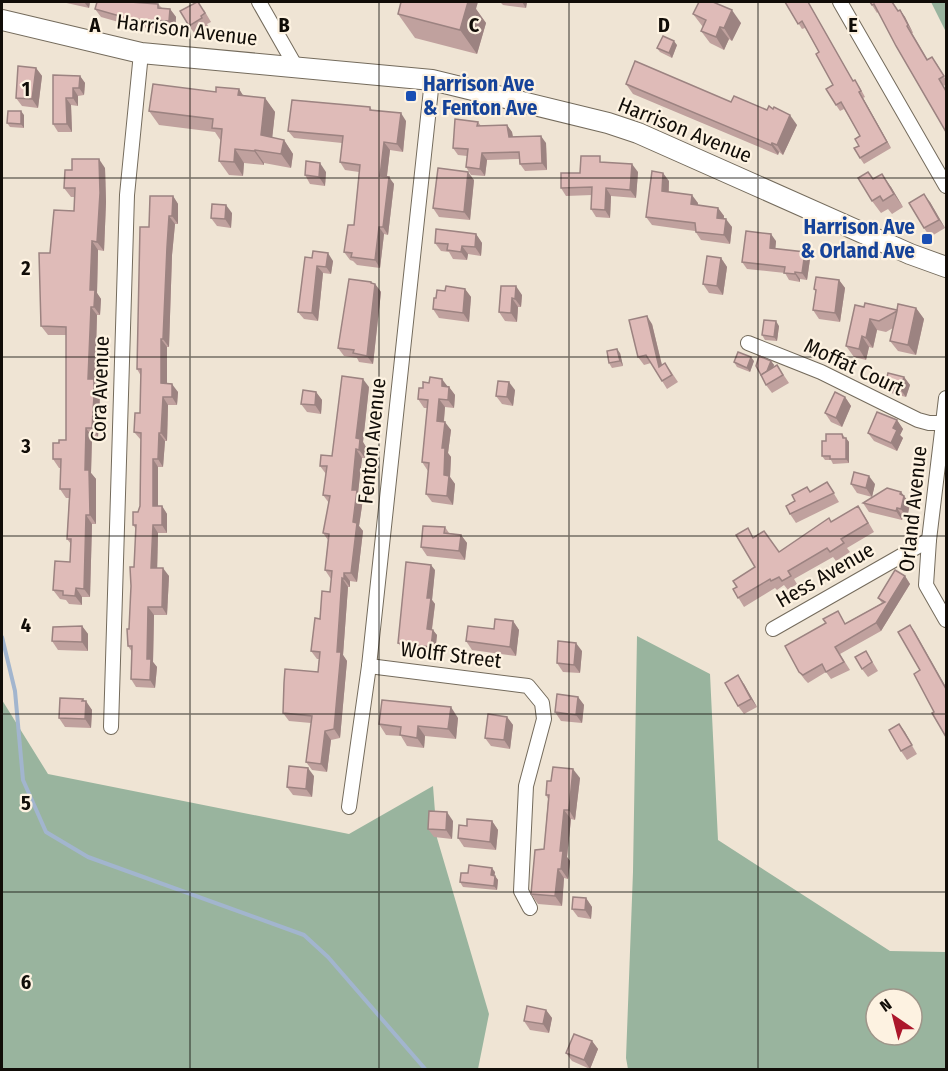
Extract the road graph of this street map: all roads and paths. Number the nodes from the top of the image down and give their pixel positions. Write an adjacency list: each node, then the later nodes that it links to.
1 (259, 2): 5 (street)
2 (840, 2): 7 (street)
3 (2, 20): 4 (main road, Harrison Avenue)
4 (141, 53): 5 (main road, Harrison Avenue); 16 (street, Cora Avenue)
5 (296, 67): 6 (main road, Harrison Avenue)
6 (432, 80): 8 (main road, Harrison Avenue); 15 (street, Fenton Avenue)
7 (946, 186)
8 (946, 267)
9 (748, 343): 11 (street, Moffat Court)
10 (946, 398): 11 (street, Orland Avenue)
11 (944, 423): 12 (street, Orland Avenue)
12 (929, 540): 13 (street, Orland Avenue); 14 (street, Hess Avenue)
13 (946, 620)
14 (773, 628)
15 (369, 666): 17 (street, Fenton Avenue); 18 (street, Wolff Street)
16 (111, 727)
17 (349, 807)
18 (530, 908)

